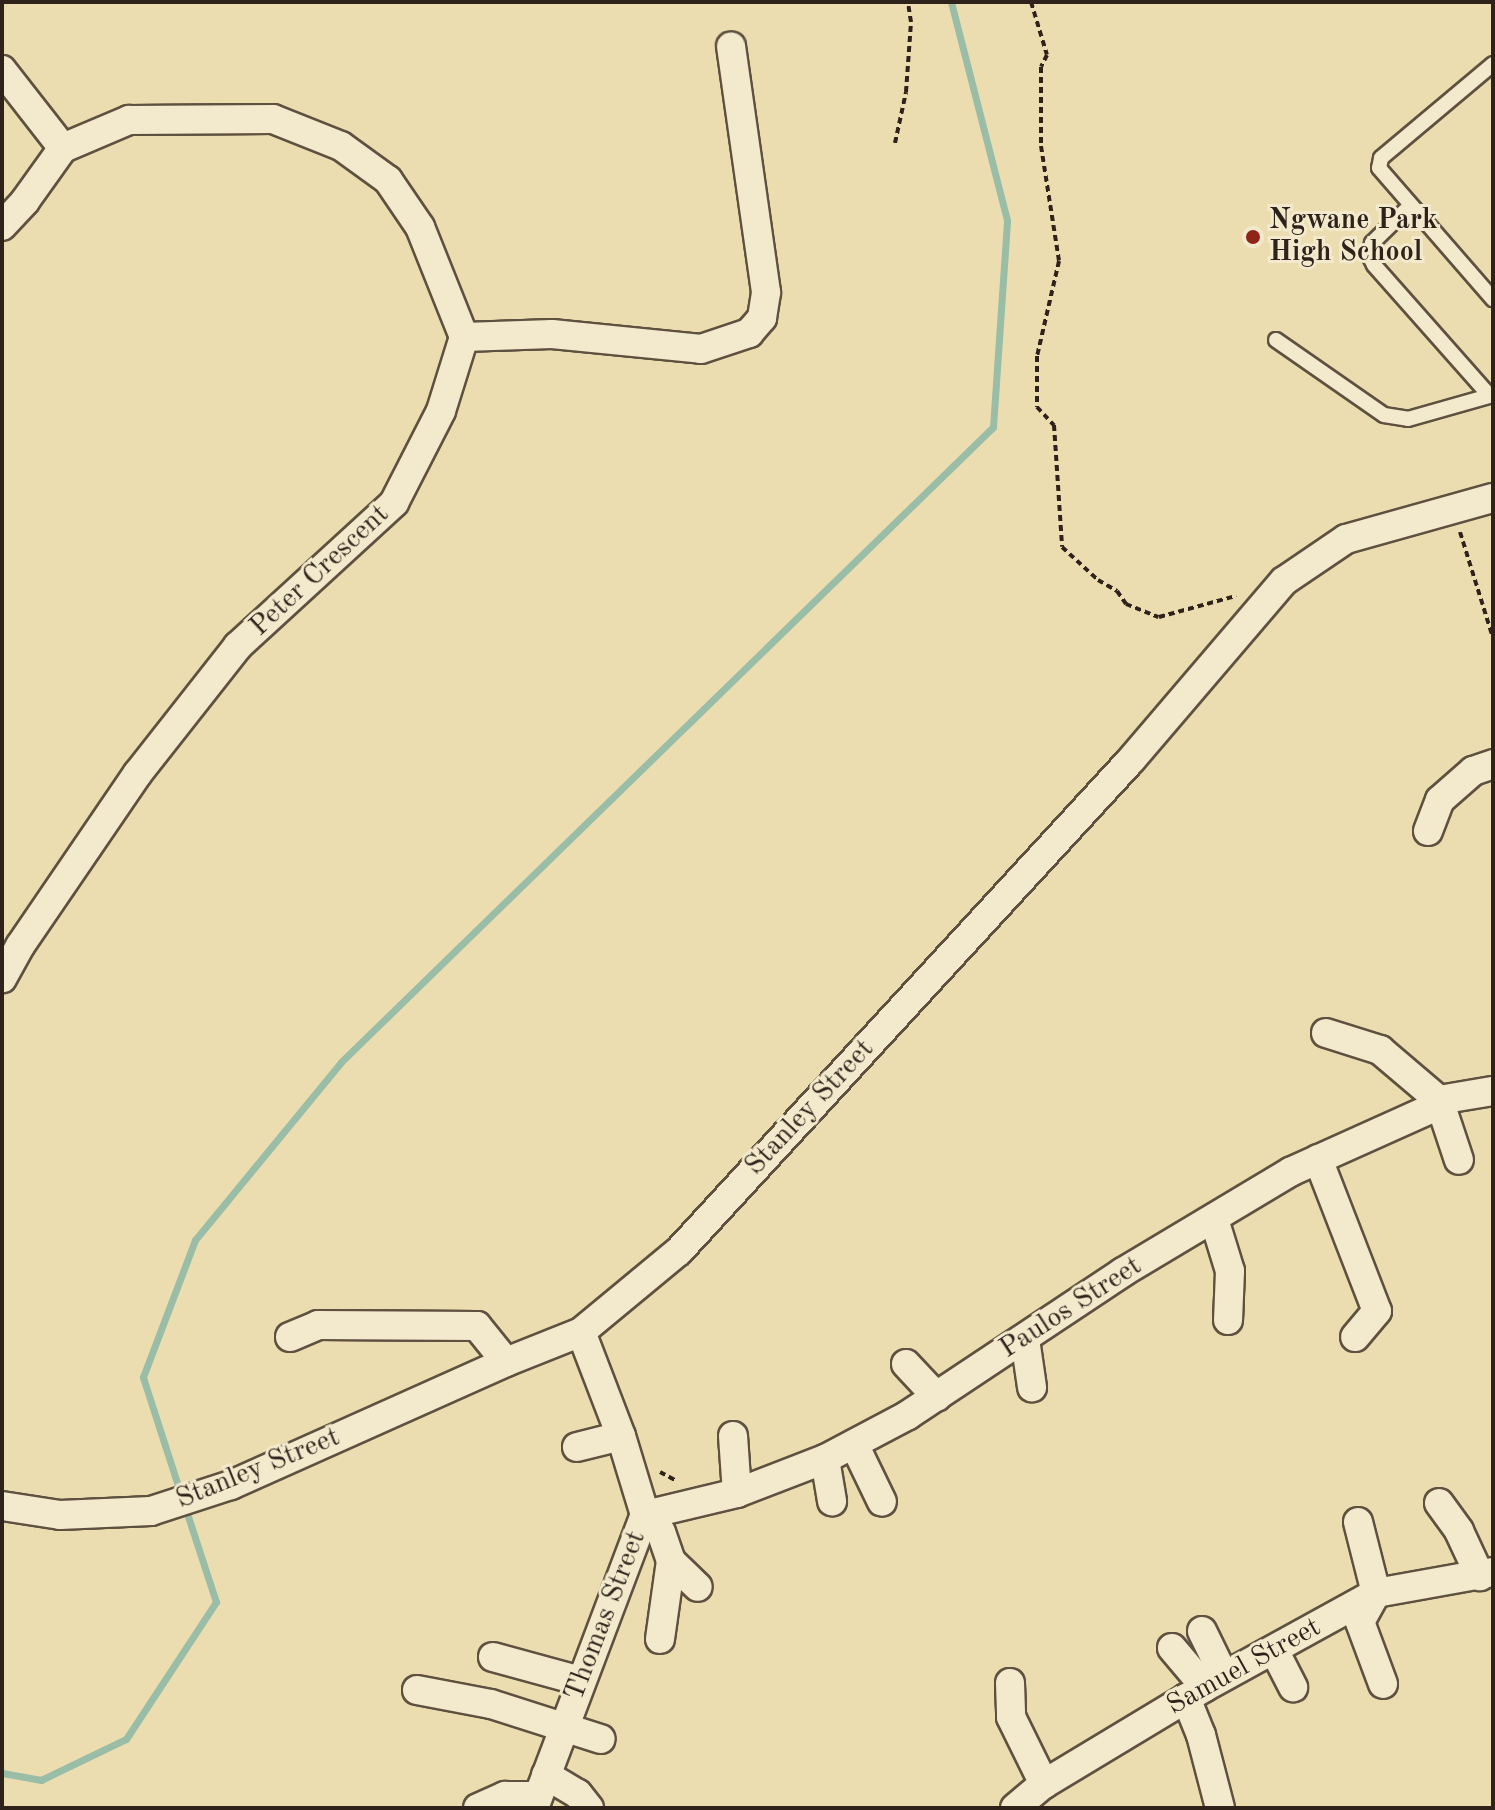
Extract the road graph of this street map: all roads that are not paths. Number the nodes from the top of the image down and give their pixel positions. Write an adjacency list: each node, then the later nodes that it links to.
1 (731, 46): 8 (street)
2 (1493, 64): 5 (lane)
3 (2, 70): 4 (street)
4 (63, 148): 6 (street); 8 (street)
5 (1410, 206): 7 (lane); 10 (lane)
6 (2, 226)
7 (1493, 299)
8 (464, 337): 14 (street, Peter Crescent)
9 (1276, 340): 10 (lane)
10 (1491, 395)
11 (1493, 498): 22 (street, Stanley Street)
12 (1493, 764): 13 (street)
13 (1428, 831)
14 (2, 978)
15 (1326, 1033): 17 (street)
16 (1493, 1091): 17 (street, Paulos Street)
17 (1439, 1100): 18 (street, Paulos Street); 19 (street)
18 (1318, 1159): 20 (street, Paulos Street); 24 (street)
19 (1459, 1160)
20 (1214, 1219): 21 (street); 25 (street, Paulos Street)
21 (1228, 1320)
22 (581, 1332): 26 (street, Stanley Street); 30 (street, Thomas Street)
23 (290, 1337): 26 (street)
24 (1355, 1337)
25 (1025, 1339): 28 (street); 29 (street, Paulos Street)
26 (506, 1362): 39 (street, Stanley Street)
27 (906, 1364): 29 (street)
28 (1032, 1387)
29 (937, 1397): 32 (street, Paulos Street)
30 (621, 1436): 33 (street); 40 (street, Thomas Street)
31 (733, 1436): 35 (street)
32 (854, 1444): 34 (street, Paulos Street); 37 (street)
33 (577, 1447)
34 (825, 1459): 35 (street, Paulos Street); 36 (street)
35 (737, 1493): 40 (street, Paulos Street)
36 (832, 1501)
37 (882, 1502)
38 (1439, 1503): 43 (street)
39 (2, 1506)
40 (645, 1515): 42 (street); 51 (street, Thomas Street)
41 (1358, 1522): 45 (street)
42 (671, 1561): 44 (street); 47 (street)
43 (1486, 1574): 45 (street, Samuel Street)
44 (698, 1587)
45 (1376, 1593): 49 (street, Samuel Street); 53 (street)
46 (1202, 1631): 54 (street)
47 (660, 1639)
48 (1172, 1648): 54 (street)
49 (1274, 1650): 54 (street, Samuel Street); 55 (street)
50 (493, 1657): 51 (street)
51 (581, 1681): 57 (street, Thomas Street)
52 (1010, 1683): 59 (street)
53 (1383, 1684)
54 (1205, 1687): 59 (street, Samuel Street); 65 (street)
55 (1293, 1687)
56 (417, 1690): 57 (street)
57 (564, 1727): 58 (street); 60 (street, Thomas Street)
58 (601, 1739)
59 (1044, 1784): 64 (street, Samuel Street)
60 (539, 1793): 61 (street); 62 (street)
61 (584, 1801): 63 (street)
62 (478, 1808)
63 (609, 1808)
64 (1016, 1808)
65 (1220, 1808)

